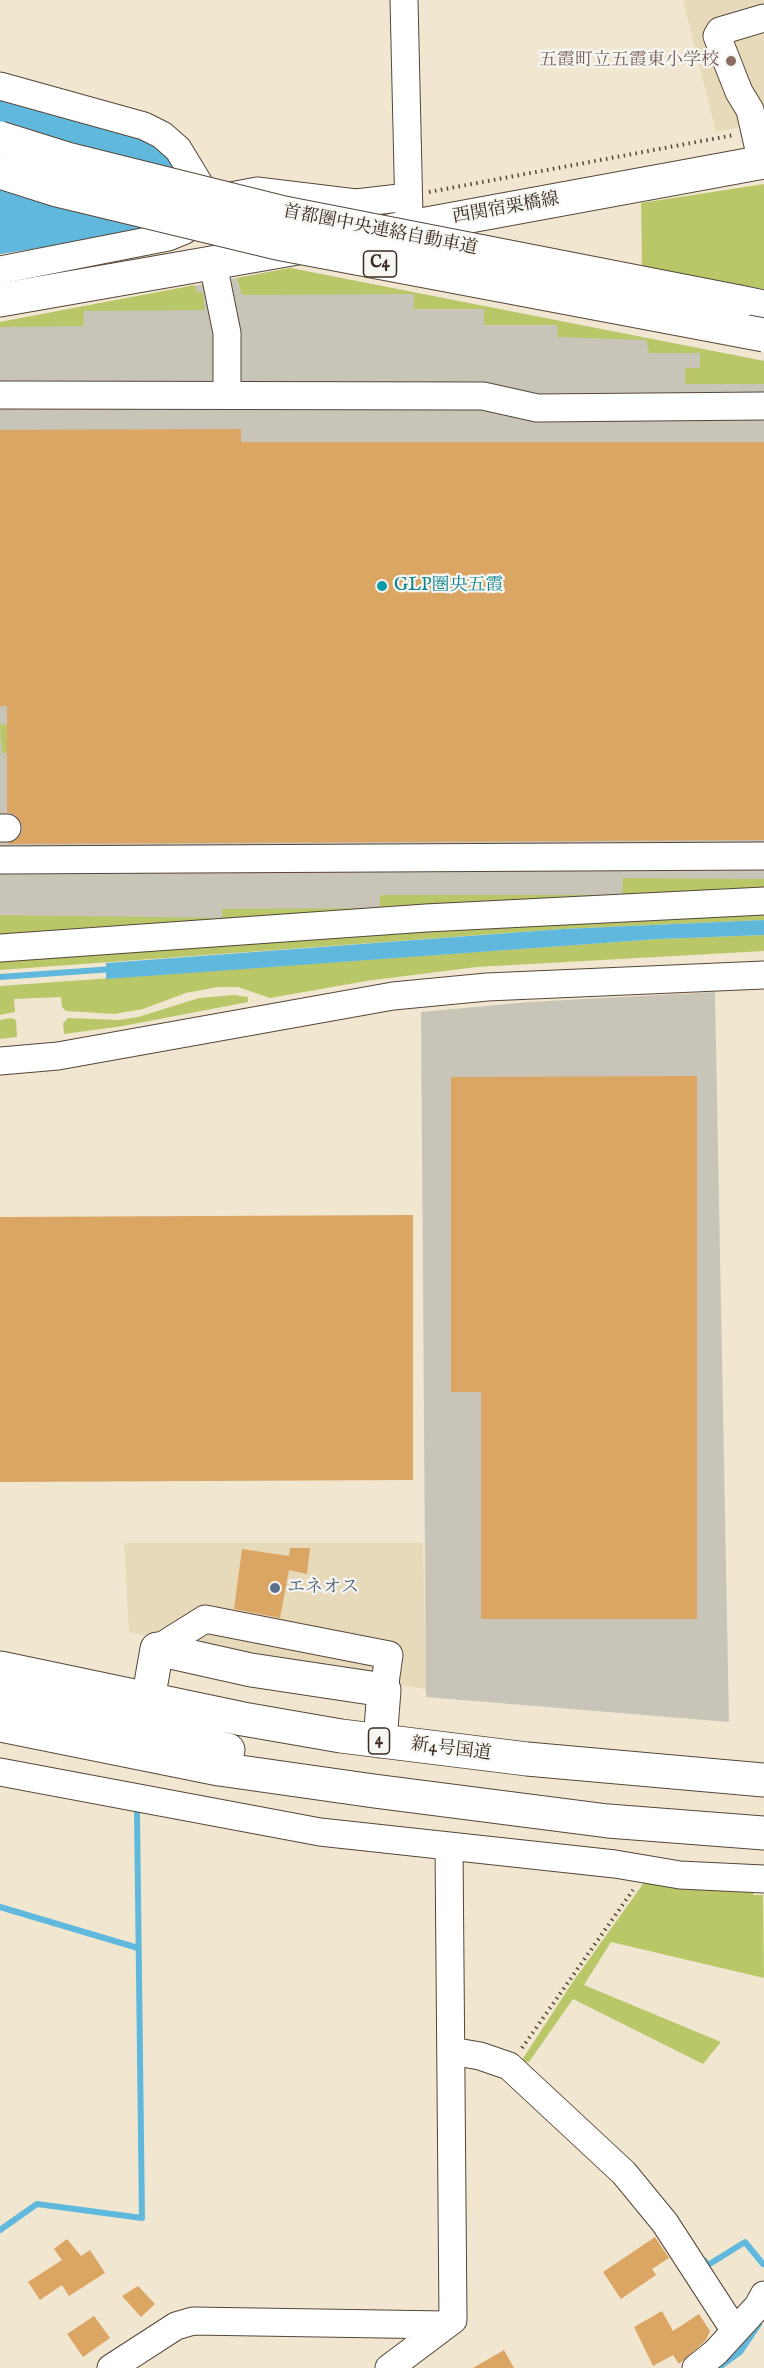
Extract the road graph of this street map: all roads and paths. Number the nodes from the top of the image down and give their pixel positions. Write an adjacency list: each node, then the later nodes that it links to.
1 (404, 0): 8 (street)
2 (764, 18): 4 (street)
3 (0, 86): 7 (street)
4 (759, 133): 8 (main road, 西関宿栗橋線); 8 (path)
5 (0, 138): 12 (main road, 首都圏中央連絡自動車道 / C4, bridge)
6 (0, 172): 13 (main road, 首都圏中央連絡自動車道 / C4, bridge)
7 (212, 206): 8 (street); 10 (street)
8 (409, 212): 9 (main road, 西関宿栗橋線)
9 (213, 264): 11 (main road, 西関宿栗橋線); 15 (street)
10 (0, 270)
11 (0, 300)
12 (756, 305)
13 (764, 335)
14 (0, 395): 15 (street)
15 (227, 395): 16 (street)
16 (764, 406)
17 (764, 856): 18 (street)
18 (0, 860)
19 (764, 901): 20 (street)
20 (0, 948)
21 (764, 975): 22 (street)
22 (0, 1061)
23 (0, 1668): 25 (main road, 新4号国道 / 4)
24 (0, 1693): 30 (main road)
25 (148, 1700): 27 (main road, 新4号国道 / 4); 27 (main road)
26 (0, 1725): 30 (main road)
27 (380, 1741): 29 (main road, 新4号国道 / 4)
28 (0, 1772): 32 (street)
29 (764, 1780)
30 (374, 1791): 31 (main road)
31 (764, 1833)
32 (449, 1847): 33 (street); 35 (street)
33 (647, 1869): 34 (street); 36 (path)
34 (764, 1879)
35 (451, 2051): 36 (street); 38 (street)
36 (509, 2066): 39 (street)
37 (764, 2295): 39 (street)
38 (446, 2325): 40 (street); 41 (street)
39 (735, 2331): 42 (street)
40 (111, 2368)
41 (389, 2368)
42 (696, 2368)

